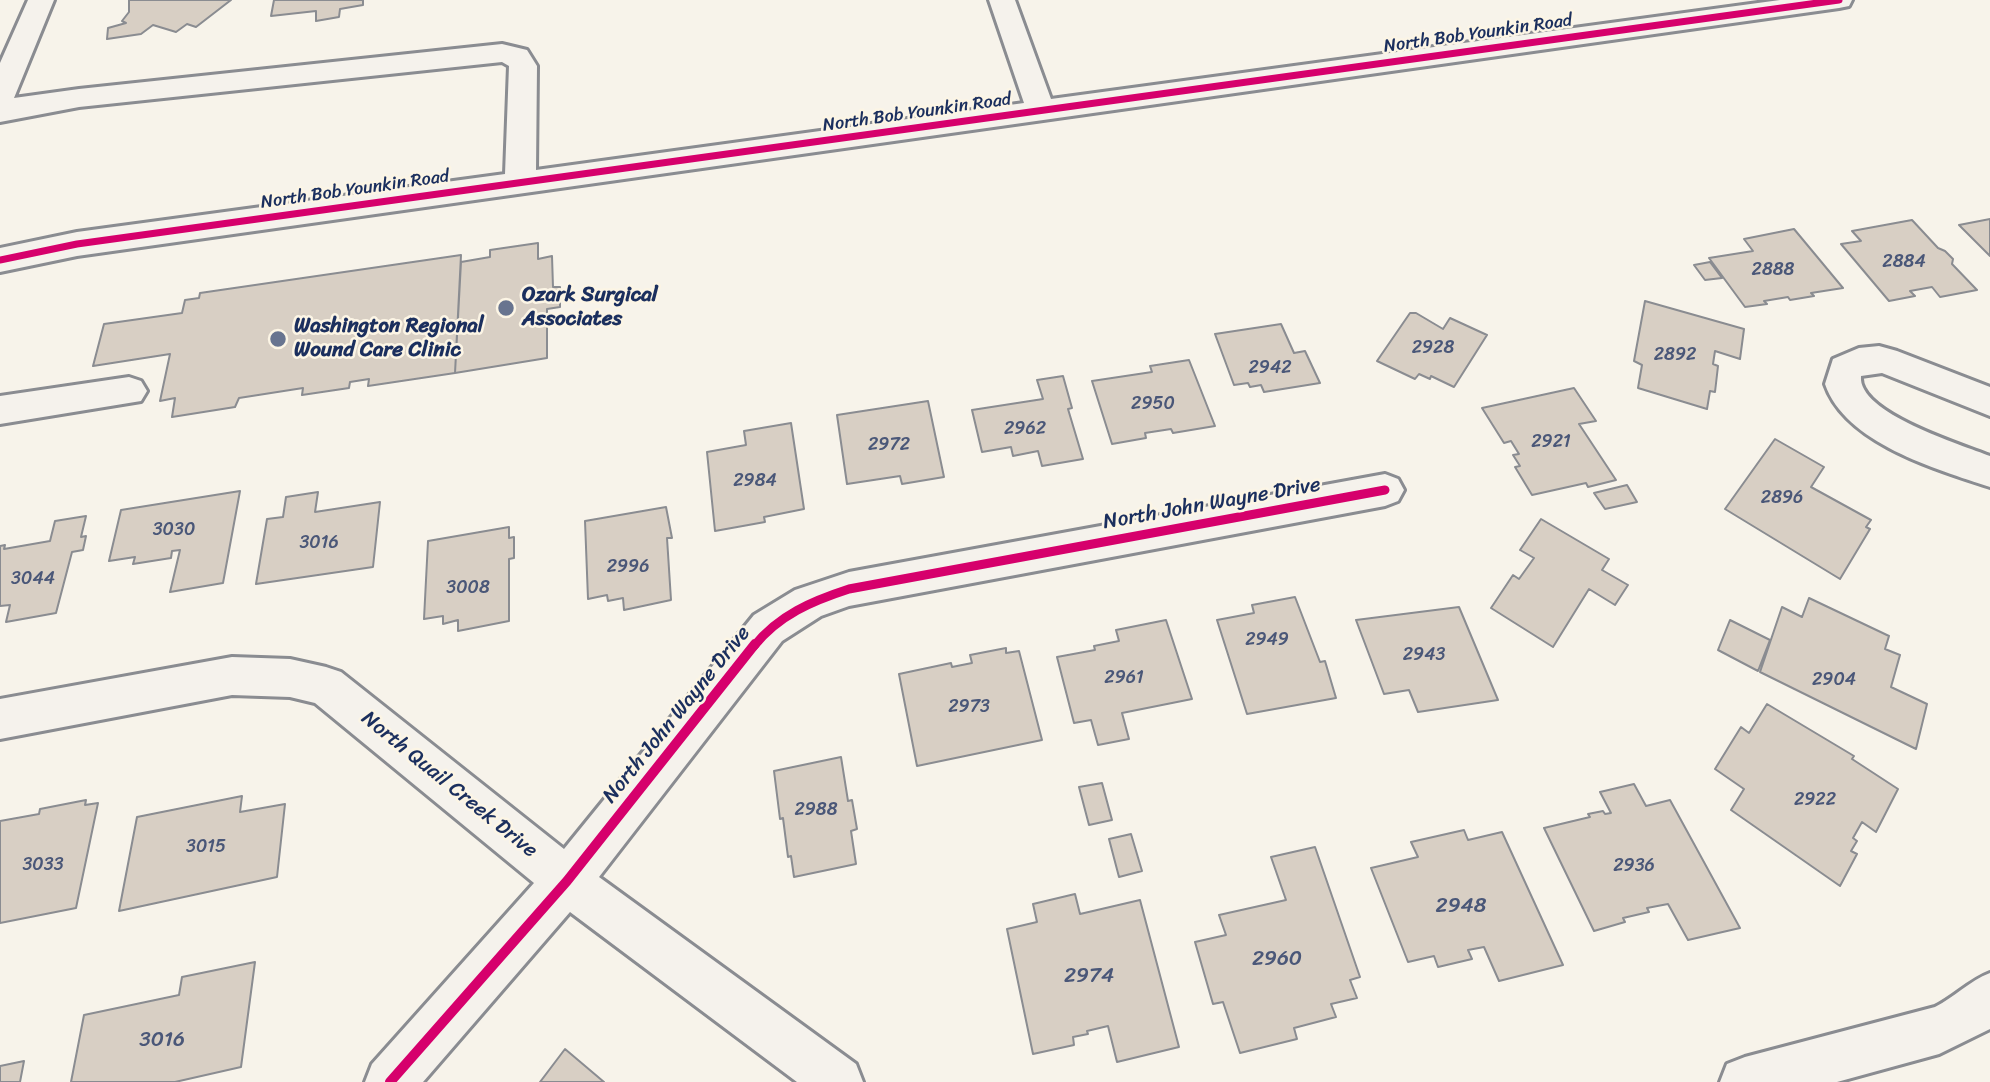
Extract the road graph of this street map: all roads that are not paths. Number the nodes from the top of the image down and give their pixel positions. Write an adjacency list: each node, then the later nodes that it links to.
1 (41, 0): 4 (street)
2 (1002, 0): 5 (street)
3 (1839, 0): 5 (street, North Bob Younkin Road)
4 (0, 97)
5 (1041, 111): 7 (street, North Bob Younkin Road)
6 (0, 113): 7 (street)
7 (520, 183): 8 (street, North Bob Younkin Road)
8 (0, 260)
9 (129, 391): 11 (street)
10 (1990, 402): 12 (street)
11 (0, 410)
12 (1990, 472)
13 (1385, 490): 15 (street, North John Wayne Drive)
14 (0, 719): 15 (street, North Quail Creek Drive)
15 (567, 881): 17 (street, North John Wayne Drive); 18 (street, North Quail Creek Drive)
16 (1990, 997): 19 (street)
17 (390, 1082)
18 (838, 1082)
19 (1745, 1082)

